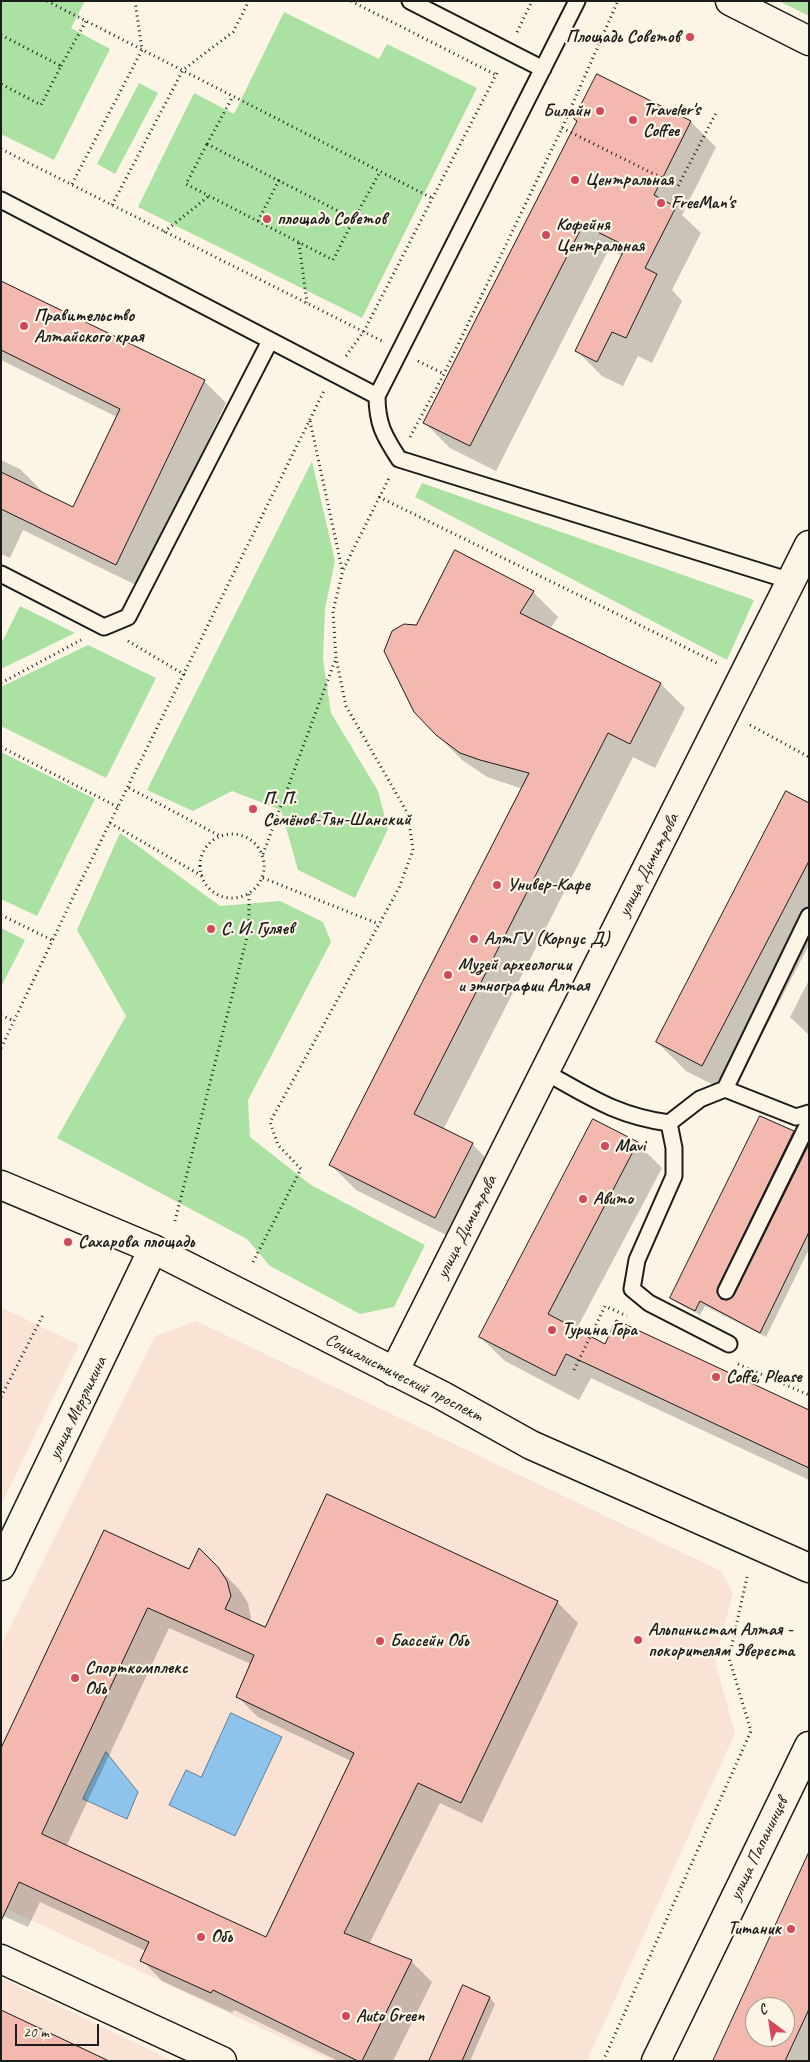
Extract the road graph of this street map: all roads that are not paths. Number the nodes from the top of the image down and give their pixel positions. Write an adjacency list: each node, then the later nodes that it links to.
1 (410, 1): 5 (lane)
2 (576, 1): 5 (lane)
3 (730, 1): 4 (street)
4 (809, 41)
5 (543, 69): 8 (lane)
6 (1, 200): 7 (lane)
7 (270, 341): 8 (lane); 10 (lane)
8 (377, 396): 11 (lane)
9 (809, 545): 11 (street, улица Димитрова)
10 (1, 574)
11 (791, 581): 13 (street, улица Димитрова)
12 (809, 916): 14 (lane)
13 (545, 1072): 17 (lane); 22 (street, улица Димитрова)
14 (725, 1089): 15 (lane); 17 (lane)
15 (809, 1113)
16 (809, 1122): 20 (lane)
17 (669, 1123): 21 (lane)
18 (1, 1185): 19 (street, Социалистический проспект)
19 (153, 1250): 22 (street, Социалистический проспект); 23 (street, улица Мерзликина)
20 (726, 1291)
21 (729, 1344)
22 (394, 1372): 24 (street, Социалистический проспект)
23 (1, 1566)
24 (809, 1568)
25 (809, 1746): 28 (street, улица Папанинцев)
26 (1, 1959): 27 (street)
27 (222, 2061)
28 (656, 2061)

